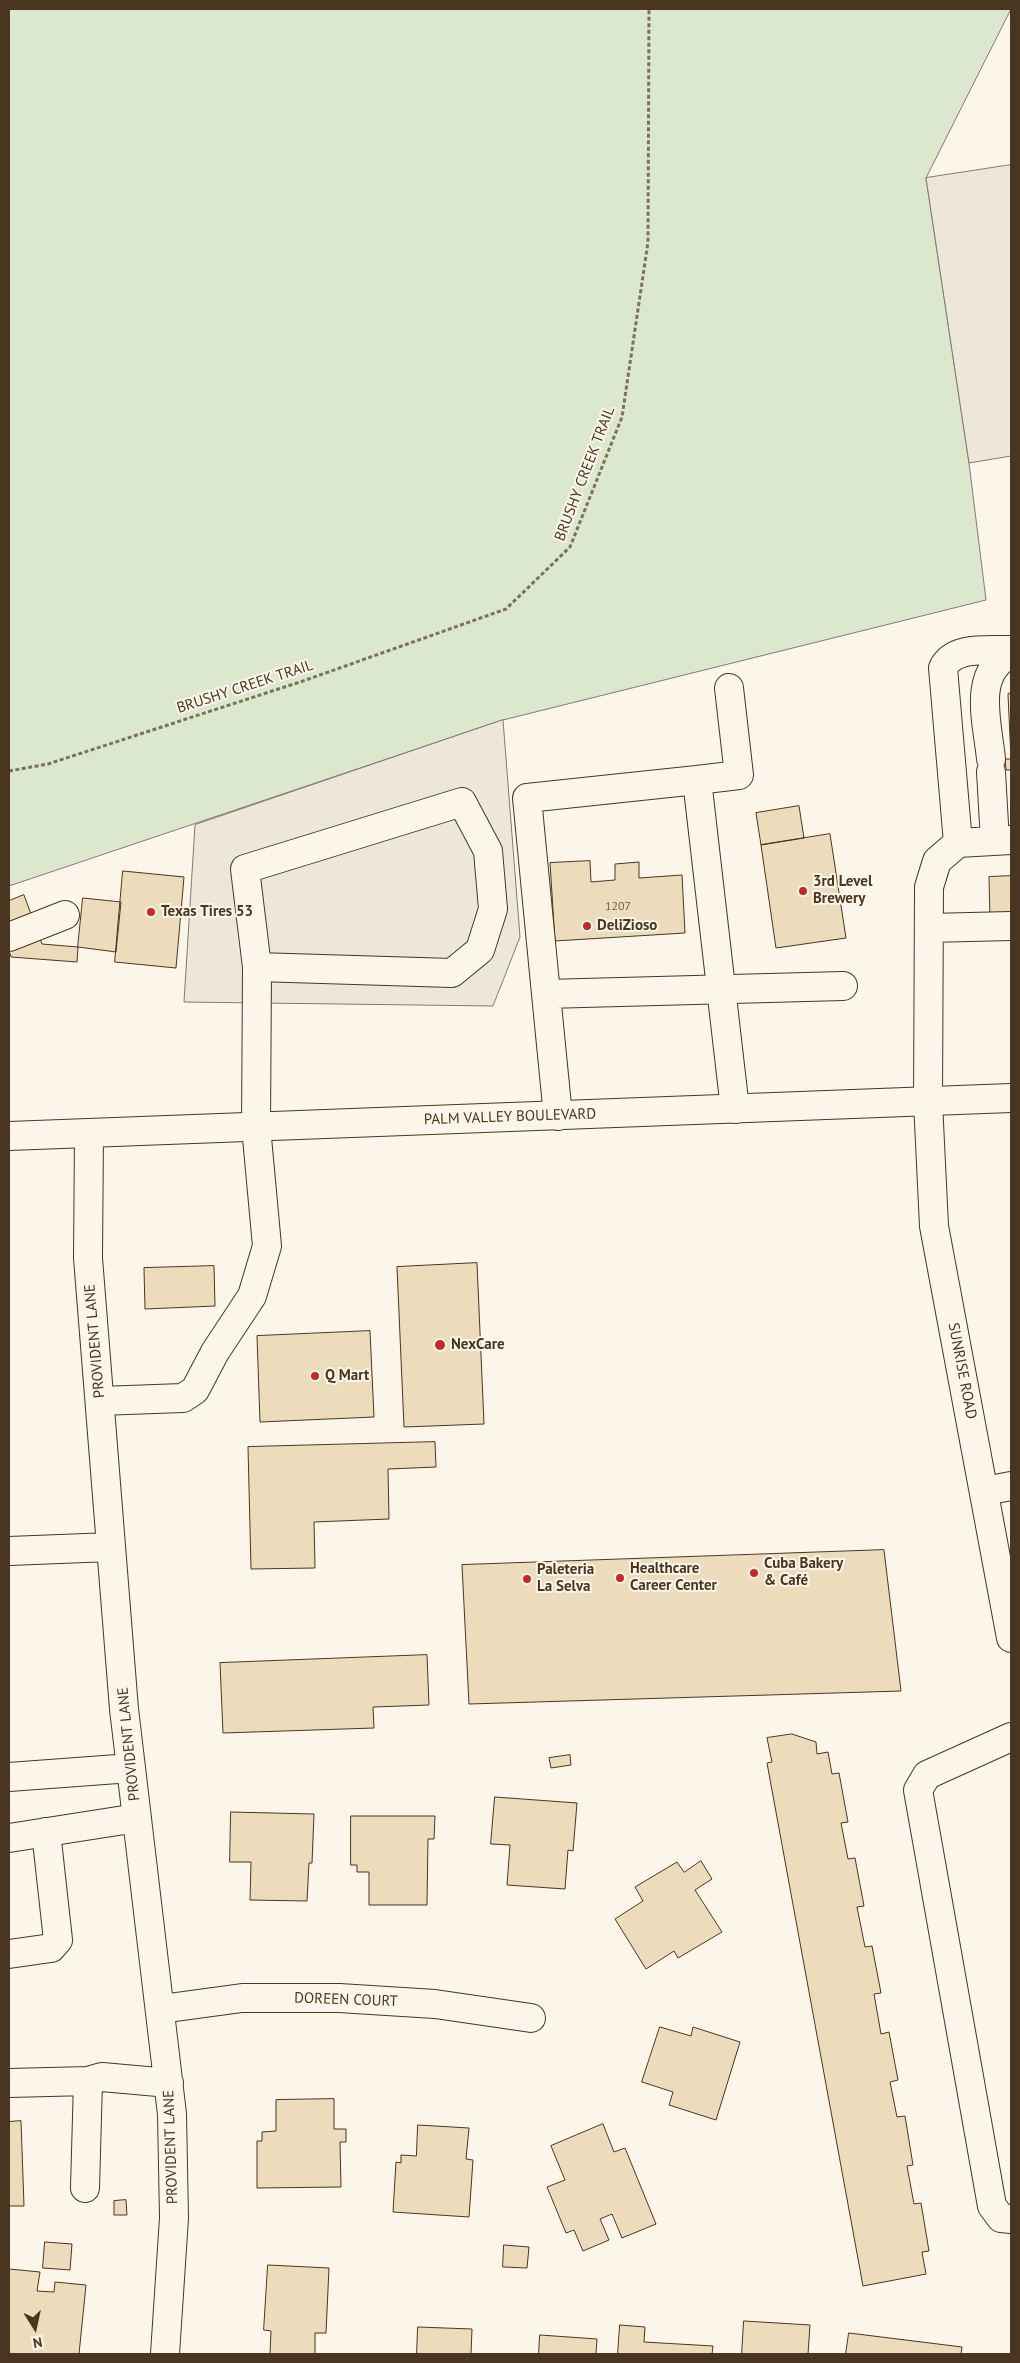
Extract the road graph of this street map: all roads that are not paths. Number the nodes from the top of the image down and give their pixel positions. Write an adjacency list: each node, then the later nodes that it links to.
1 (1011, 650): 6 (main road)
2 (1011, 654): 5 (main road)
3 (729, 688): 4 (main road)
4 (697, 780): 13 (main road); 14 (main road)
5 (1003, 841): 6 (main road)
6 (958, 843): 9 (main road, SUNRISE ROAD)
7 (65, 915): 10 (main road)
8 (1011, 926): 9 (main road)
9 (929, 928): 16 (main road, SUNRISE ROAD)
10 (9, 937)
11 (257, 967): 11 (main road); 19 (main road)
12 (843, 986): 13 (main road)
13 (721, 989): 14 (main road); 17 (main road)
14 (546, 994): 18 (main road)
15 (1011, 1098): 16 (main road, PALM VALLEY BOULEVARD)
16 (928, 1102): 17 (main road, PALM VALLEY BOULEVARD); 23 (main road, SUNRISE ROAD)
17 (735, 1109): 18 (main road, PALM VALLEY BOULEVARD)
18 (558, 1116): 19 (main road, PALM VALLEY BOULEVARD)
19 (256, 1127): 20 (main road, PALM VALLEY BOULEVARD); 22 (main road)
20 (89, 1133): 21 (main road, PALM VALLEY BOULEVARD); 22 (main road, PROVIDENT LANE)
21 (9, 1136)
22 (100, 1401): 24 (main road, PROVIDENT LANE)
23 (998, 1489): 26 (main road, SUNRISE ROAD)
24 (111, 1547): 25 (main road); 28 (main road, PROVIDENT LANE)
25 (9, 1551)
26 (1011, 1638)
27 (1011, 1737): 40 (main road)
28 (131, 1768): 29 (main road); 30 (main road, PROVIDENT LANE)
29 (9, 1777)
30 (137, 1818): 31 (main road); 34 (main road, PROVIDENT LANE)
31 (46, 1832): 32 (main road); 33 (main road)
32 (9, 1838)
33 (9, 1954)
34 (161, 2009): 35 (main road, DOREEN COURT); 38 (main road, PROVIDENT LANE)
35 (531, 2018)
36 (88, 2081): 37 (main road); 38 (main road); 39 (main road)
37 (9, 2083)
38 (169, 2083): 41 (main road, PROVIDENT LANE)
39 (85, 2188)
40 (1011, 2219)
41 (165, 2354)

